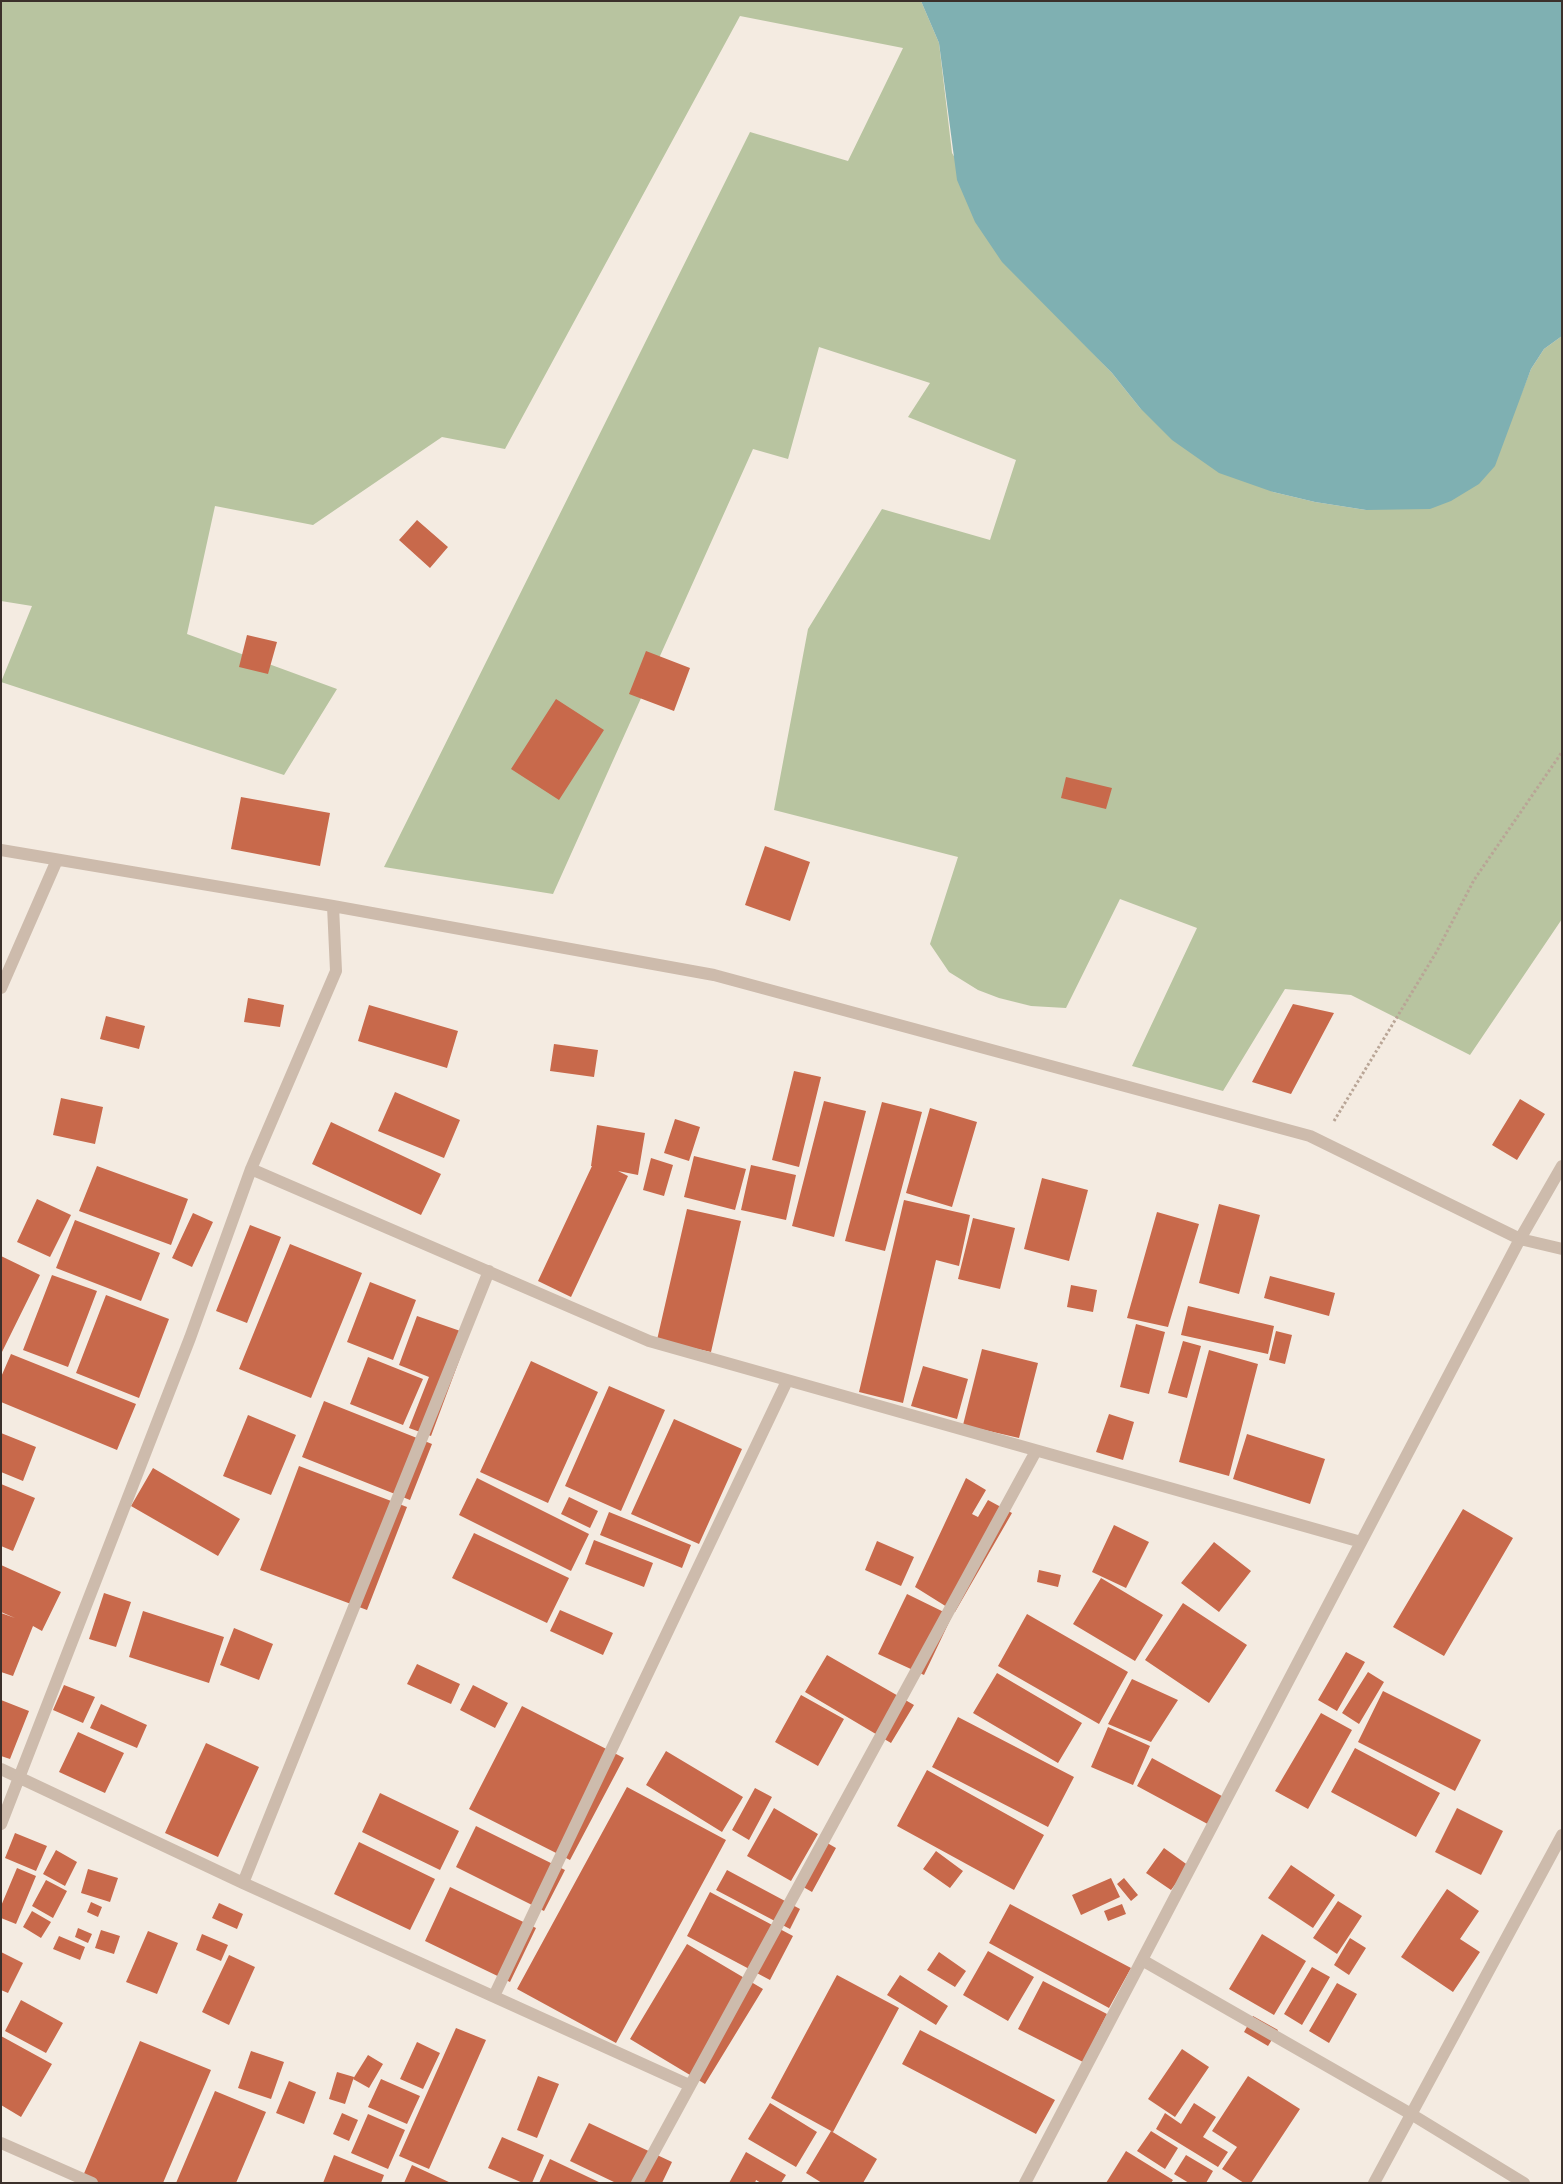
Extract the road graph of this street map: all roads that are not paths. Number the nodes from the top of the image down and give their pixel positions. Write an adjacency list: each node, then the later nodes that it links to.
1 (1, 850): 2 (street)
2 (58, 860): 3 (street); 4 (street)
3 (333, 906): 6 (street); 7 (street)
4 (1, 988)
5 (1562, 1166): 7 (street)
6 (251, 1169): 9 (street); 14 (street)
7 (1520, 1240): 8 (street); 12 (street)
8 (1562, 1249)
9 (490, 1271): 10 (street); 17 (street)
10 (787, 1380): 11 (street); 19 (street)
11 (1036, 1451): 12 (street); 20 (street)
12 (1361, 1542): 18 (street)
13 (1, 1769): 14 (street)
14 (20, 1778): 15 (street); 17 (street)
15 (1, 1824)
16 (1562, 1835): 21 (street)
17 (243, 1883): 19 (street)
18 (1142, 1960): 21 (street); 25 (street)
19 (494, 1996): 20 (street)
20 (689, 2084): 24 (street)
21 (1411, 2114): 26 (street); 27 (street)
22 (1, 2143): 23 (street)
23 (92, 2183)
24 (636, 2183)
25 (1024, 2183)
26 (1374, 2183)
27 (1524, 2183)

